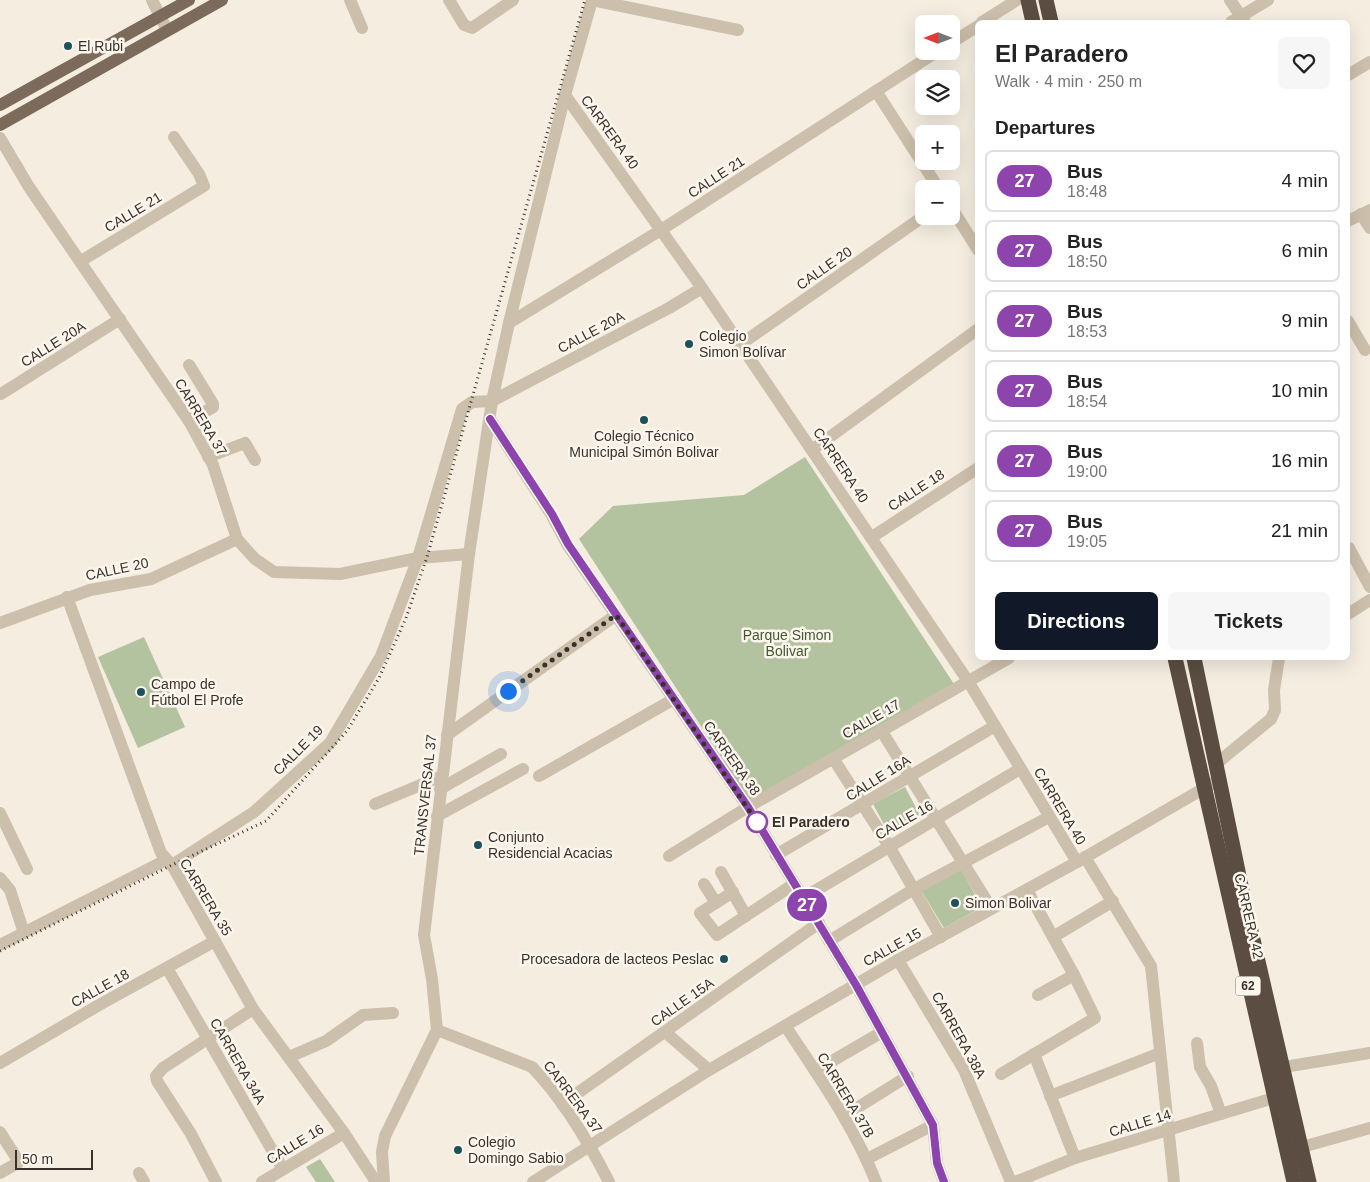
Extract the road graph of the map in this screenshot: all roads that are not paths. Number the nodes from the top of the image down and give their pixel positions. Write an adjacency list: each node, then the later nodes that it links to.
1 (152, 0): 13 (street)
2 (189, 0): 13 (main road)
3 (222, 0): 21 (main road)
4 (350, 0): 19 (street)
5 (449, 0): 6 (street)
6 (513, 0)
7 (592, 0): 22 (street); 28 (street, CARRERA 40)
8 (1017, 0): 14 (street)
9 (1028, 0): 15 (highway)
10 (1046, 0): 16 (highway)
11 (1230, 0): 17 (street)
12 (1268, 0): 18 (street)
13 (160, 16): 21 (street); 29 (main road)
14 (985, 20)
15 (1033, 20)
16 (1051, 20)
17 (1239, 20)
18 (1240, 20)
19 (362, 28)
20 (975, 28): 23 (street)
21 (168, 30): 30 (main road)
22 (738, 30)
23 (960, 37)
24 (924, 60): 27 (street, CALLE 21)
25 (1370, 62): 26 (street)
26 (1350, 74)
27 (876, 91): 33 (street); 39 (street, CALLE 21)
28 (565, 95): 39 (street, CARRERA 40); 44 (street, CARRERA 40)
29 (0, 105)
30 (0, 125)
31 (174, 137): 41 (street, CALLE 21)
32 (0, 138): 41 (street, CARRERA 37)
33 (933, 180)
34 (1366, 212): 35 (street); 38 (street)
35 (1350, 220)
36 (915, 222): 47 (street, CALLE 20)
37 (960, 222): 40 (street)
38 (1370, 228)
39 (661, 230): 42 (street, CARRERA 40); 44 (street, CALLE 21)
40 (975, 245)
41 (80, 262): 43 (street, CARRERA 37)
42 (702, 288): 47 (street, CARRERA 40); 51 (street, CALLE 20A)
43 (120, 319): 50 (street, CALLE 20A); 53 (street, CARRERA 37)
44 (509, 323): 51 (street, CARRERA 40)
45 (1350, 324): 48 (street)
46 (975, 331): 54 (street)
47 (741, 344): 54 (street, CARRERA 40)
48 (1365, 350)
49 (189, 365): 53 (street)
50 (1, 394)
51 (492, 401): 52 (street, TRANSVERSAL 37); 62 (street)
52 (490, 419): 61 (street, TRANSVERSAL 37); 68 (street, CARRERA 38)
53 (189, 421): 55 (street, CARRERA 37)
54 (812, 450): 58 (street, CARRERA 40)
55 (208, 456): 56 (street); 59 (street, CARRERA 37)
56 (255, 460)
57 (975, 470): 58 (street, CALLE 18)
58 (872, 537): 74 (street, CARRERA 40)
59 (237, 539): 62 (street, CARRERA 37); 65 (street, CALLE 20)
60 (1350, 553): 63 (street)
61 (470, 554): 62 (street, CARRERA 37); 78 (street, TRANSVERSAL 37)
62 (418, 558): 100 (street, CALLE 19)
63 (1353, 569): 64 (street)
64 (1370, 587)
65 (67, 597): 69 (street, CALLE 20); 100 (street, CARRERA 35)
66 (1370, 600): 67 (street)
67 (1350, 613)
68 (616, 615): 75 (street, CARRERA 38); 78 (street)
69 (0, 623)
70 (1005, 660): 74 (street, CALLE 17)
71 (1175, 660): 88 (highway, CARRERA 42 / 62)
72 (1194, 660): 81 (highway, CARRERA 42 / 62)
73 (1279, 660): 81 (street)
74 (968, 681): 76 (street, CARRERA 40); 77 (street, CALLE 17)
75 (674, 699): 84 (street); 91 (street, CARRERA 38)
76 (995, 726): 83 (street, CARRERA 40); 85 (street, CALLE 16A)
77 (881, 730): 80 (street, CALLE 17); 85 (street)
78 (447, 735): 87 (street, TRANSVERSAL 37)
79 (501, 754): 87 (street)
80 (833, 758): 90 (street); 91 (street, CALLE 17)
81 (1216, 764): 86 (highway, CARRERA 42 / 62)
82 (523, 769): 93 (street)
83 (1020, 769): 94 (street, CARRERA 40); 95 (street, CALLE 16)
84 (539, 776)
85 (908, 776): 90 (street, CALLE 16A); 95 (street)
86 (1220, 779): 88 (street, CALLE 15); 140 (highway, CARRERA 42 / 62)
87 (441, 783): 89 (street); 93 (street, TRANSVERSAL 37)
88 (1204, 790): 99 (street, CALLE 15); 146 (highway, CARRERA 42 / 62)
89 (375, 804)
90 (864, 806): 96 (street); 98 (street, CALLE 16A)
91 (748, 807): 97 (street, CALLE 17); 98 (street, CARRERA 38)
92 (0, 813): 102 (street)
93 (437, 816): 130 (street, TRANSVERSAL 37)
94 (1049, 818): 99 (street, CARRERA 40); 101 (street)
95 (935, 819): 96 (street, CALLE 16); 101 (street)
96 (888, 846): 107 (street); 110 (street, CALLE 16)
97 (669, 856)
98 (776, 856): 106 (street, CARRERA 38)
99 (1081, 860): 108 (street, CALLE 15); 112 (street, CARRERA 40)
100 (169, 862): 116 (street, CALLE 19); 119 (street, CARRERA 35)
101 (963, 863): 107 (street); 113 (street)
102 (27, 869)
103 (721, 872): 109 (street)
104 (0, 878): 116 (street)
105 (704, 884): 111 (street)
106 (794, 884): 110 (street, CARRERA 38); 114 (street)
107 (914, 889): 117 (street); 120 (street)
108 (1026, 890): 113 (street, CALLE 15); 118 (street)
109 (732, 892): 111 (street); 114 (street)
110 (803, 898): 115 (street, CARRERA 38)
111 (716, 902): 114 (street)
112 (1113, 902): 118 (street); 135 (street, CARRERA 40)
113 (991, 908): 117 (street, CALLE 15)
114 (746, 916)
115 (819, 923): 120 (street, CARRERA 38); 131 (street, CALLE 15A)
116 (24, 933): 121 (street, CALLE 19)
117 (941, 937): 122 (street, CALLE 15)
118 (1053, 937): 124 (street)
119 (215, 941): 123 (street, CALLE 18); 127 (street, CARRERA 35)
120 (829, 941): 125 (street, CARRERA 38)
121 (0, 945)
122 (898, 960): 125 (street, CALLE 15); 169 (street, CARRERA 38A)
123 (167, 968): 133 (street, CARRERA 34A); 139 (street, CALLE 18)
124 (1074, 975): 126 (street); 137 (street)
125 (856, 985): 129 (street, CALLE 15); 132 (street, CARRERA 38)
126 (1038, 994)
127 (253, 1009): 133 (street); 138 (street, CARRERA 35)
128 (393, 1013): 138 (street)
129 (786, 1027): 141 (street, CALLE 15); 142 (street, CARRERA 37B)
130 (438, 1030): 147 (street, CARRERA 37); 164 (street)
131 (666, 1032): 141 (street); 147 (street, CALLE 15A)
132 (882, 1032): 142 (street); 144 (street, CARRERA 38)
133 (208, 1038): 159 (street, CARRERA 34A); 161 (street)
134 (1197, 1043): 148 (street)
135 (1160, 1053): 145 (street); 152 (street, CARRERA 40)
136 (1370, 1053): 140 (street)
137 (1034, 1054): 143 (street); 145 (street)
138 (289, 1057): 154 (street, CARRERA 35)
139 (0, 1063)
140 (1284, 1067): 156 (highway, CARRERA 42 / 62)
141 (709, 1070): 155 (street, CALLE 15)
142 (815, 1071): 149 (street, CARRERA 37B)
143 (1001, 1074)
144 (908, 1076): 149 (street); 150 (street, CARRERA 38)
145 (1050, 1096): 157 (street)
146 (1274, 1098): 148 (street, CALLE 14); 172 (highway, CARRERA 42 / 62)
147 (562, 1104): 155 (street, CARRERA 37)
148 (1221, 1114): 152 (street, CALLE 14)
149 (844, 1116): 158 (street, CARRERA 37B)
150 (933, 1125): 158 (street); 168 (street, CARRERA 38)
151 (1370, 1128): 156 (street)
152 (1169, 1130): 157 (street, CALLE 14); 171 (street, CARRERA 40)
153 (0, 1132): 160 (street)
154 (344, 1132): 159 (street, CALLE 16); 163 (street, CARRERA 35)
155 (590, 1145): 165 (street, CALLE 15); 166 (street, CARRERA 37)
156 (1302, 1146): 173 (highway, CARRERA 42 / 62)
157 (1075, 1158): 170 (street, CALLE 14)
158 (867, 1159): 167 (street, CARRERA 37B)
159 (283, 1169): 162 (street, CALLE 16)
160 (0, 1173)
161 (216, 1182)
162 (262, 1182)
163 (376, 1182)
164 (384, 1182)
165 (533, 1182)
166 (609, 1182)
167 (876, 1182)
168 (944, 1182)
169 (1011, 1182)
170 (1015, 1182)
171 (1174, 1182)
172 (1294, 1182)
173 (1309, 1182)

